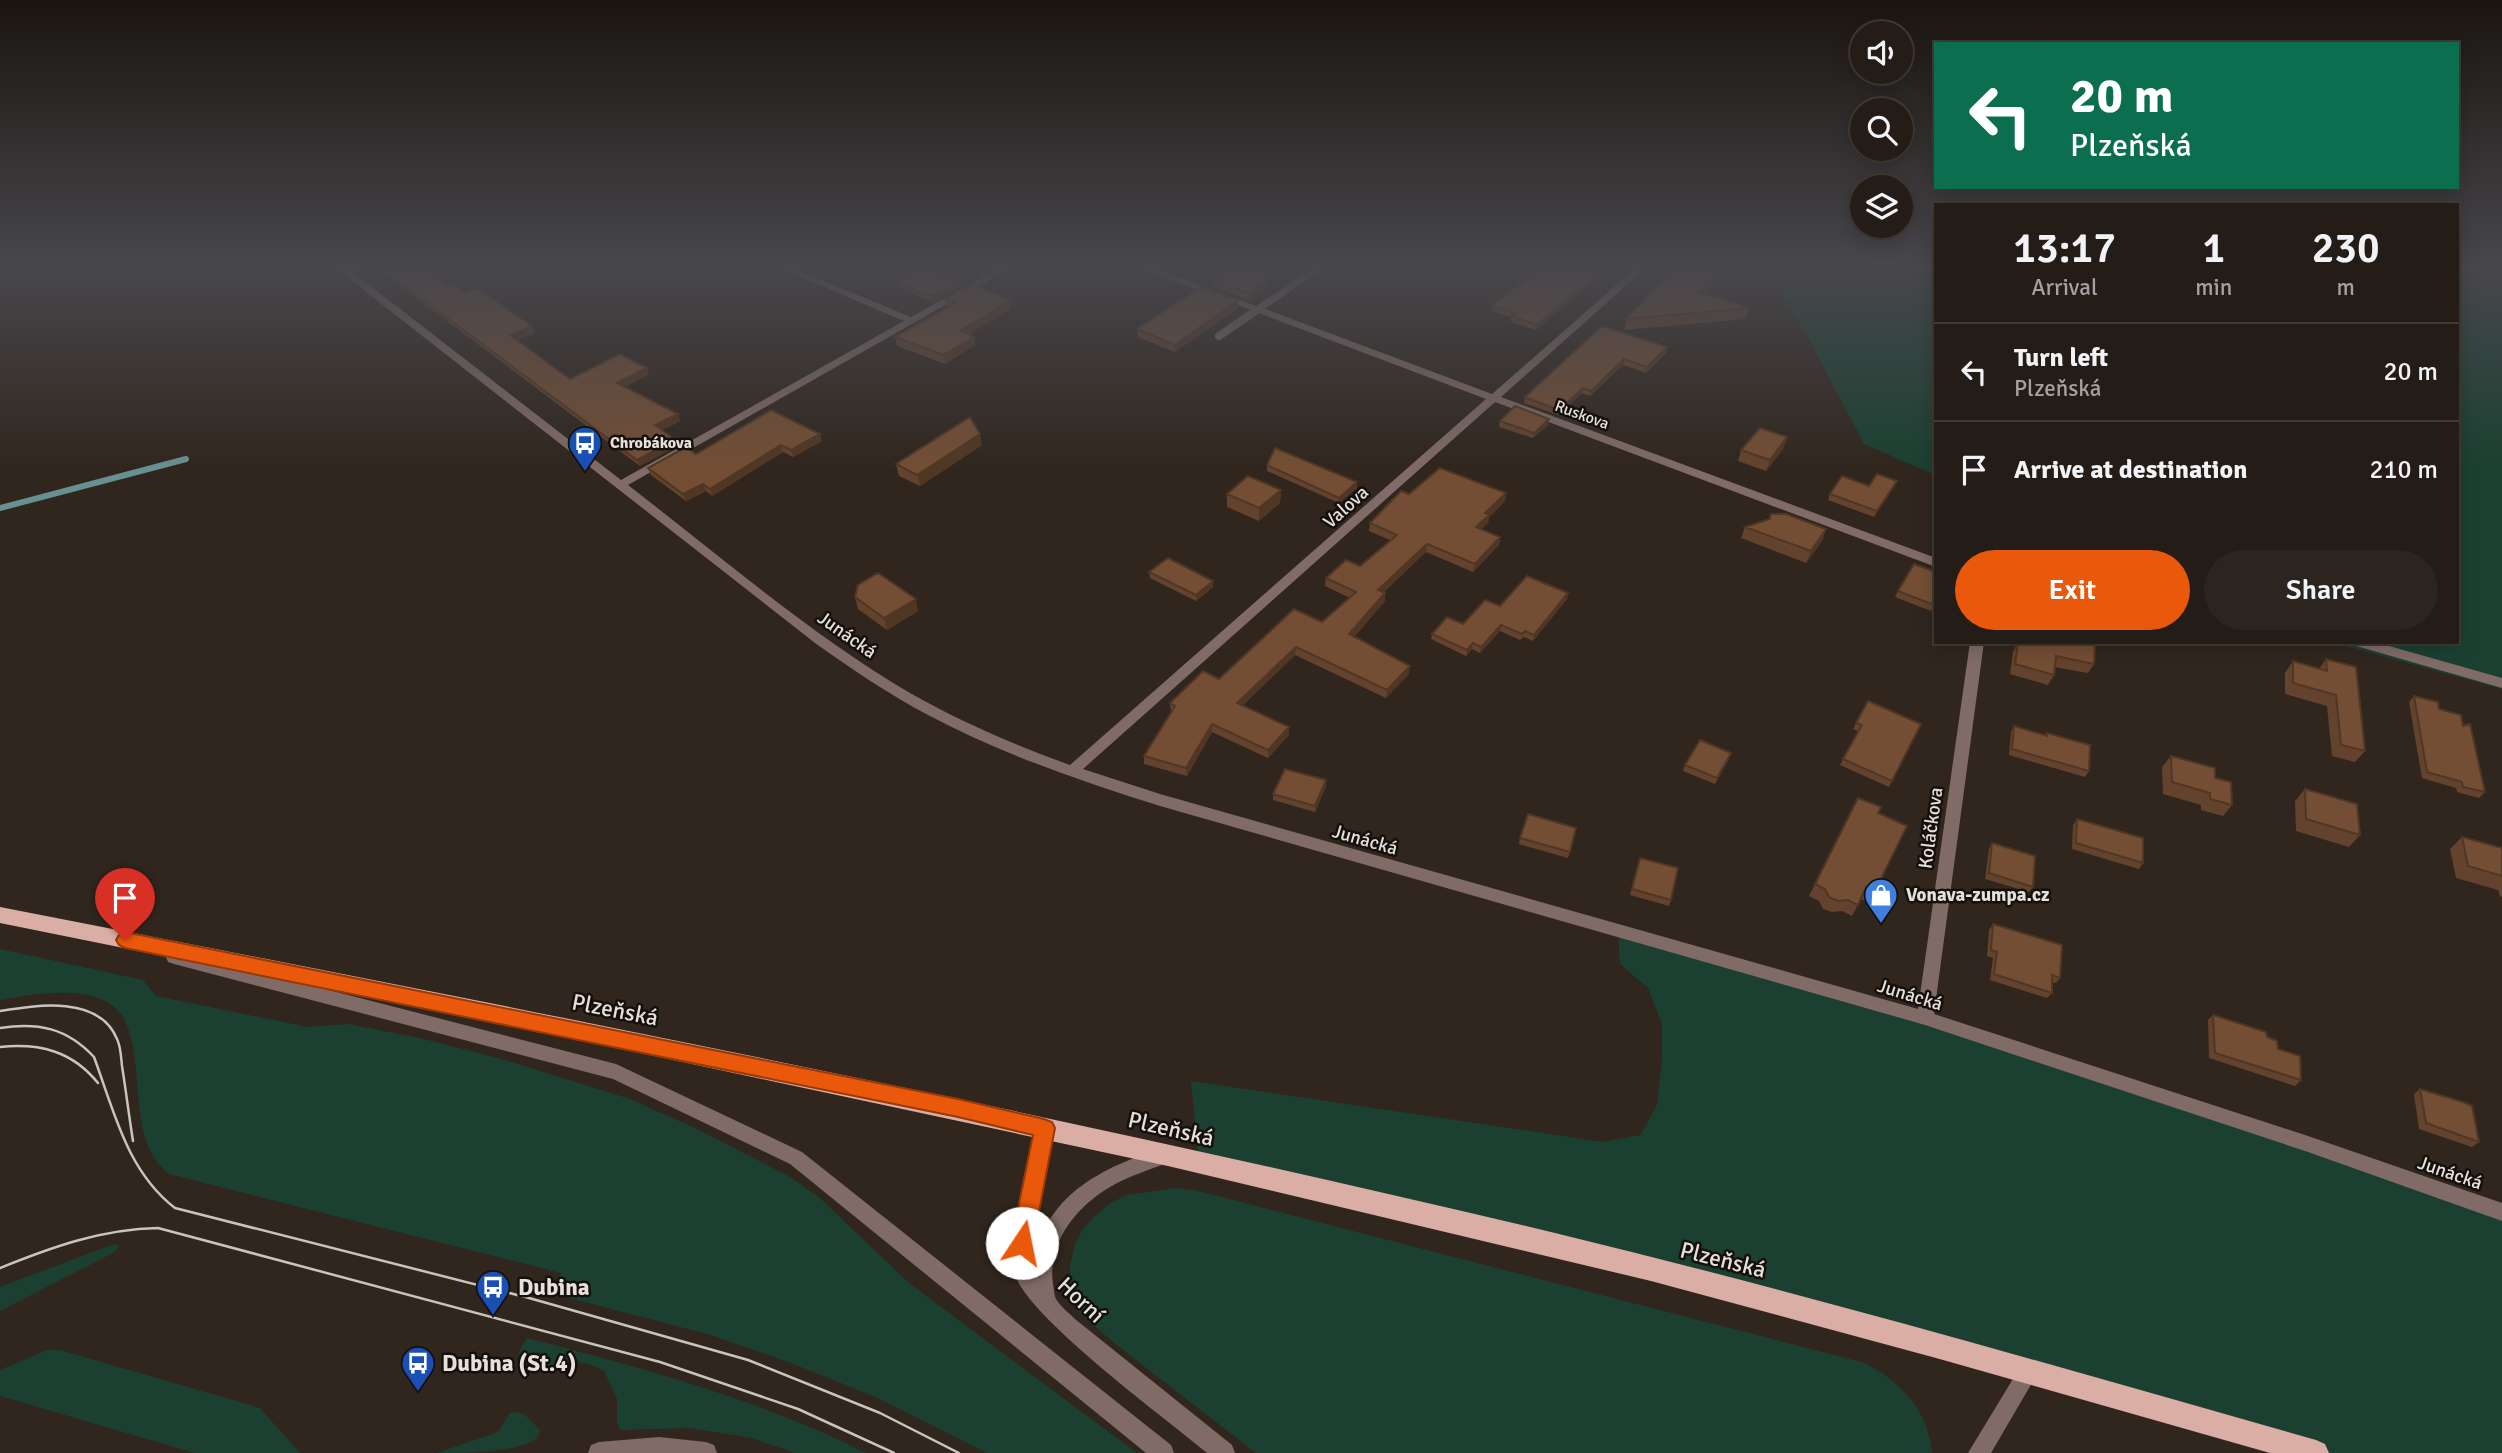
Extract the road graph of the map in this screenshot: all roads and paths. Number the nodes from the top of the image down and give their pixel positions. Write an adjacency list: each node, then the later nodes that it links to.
1 (425, 334): 8 (street, Junácká)
2 (889, 334): 8 (street)
3 (1222, 334): 6 (lane)
4 (1320, 334): 7 (street, Ruskova)
5 (1565, 334): 7 (street, Valova)
6 (1219, 336)
7 (1491, 398): 9 (street, Ruskova); 13 (street, Valova)
8 (620, 485): 13 (street, Junácká)
9 (1934, 562)
10 (1976, 644): 16 (street, Koláčkova)
11 (2365, 644): 12 (street)
12 (2502, 683)
13 (1071, 772): 16 (street, Junácká)
14 (0, 915): 15 (main road, Plzeňská)
15 (47, 924): 17 (main road, Plzeňská); 24 (street)
16 (1925, 1018): 19 (street, Junácká)
17 (1044, 1128): 18 (main road, Plzeňská); 20 (street, Horní)
18 (1164, 1156): 20 (street); 21 (main road, Plzeňská)
19 (2502, 1212)
20 (1048, 1307): 25 (street, Horní)
21 (2029, 1371): 26 (street); 27 (main road, Plzeňská)
22 (599, 1453): 23 (street)
23 (706, 1453)
24 (1163, 1453)
25 (1224, 1453)
26 (1979, 1453)
27 (2316, 1453)

